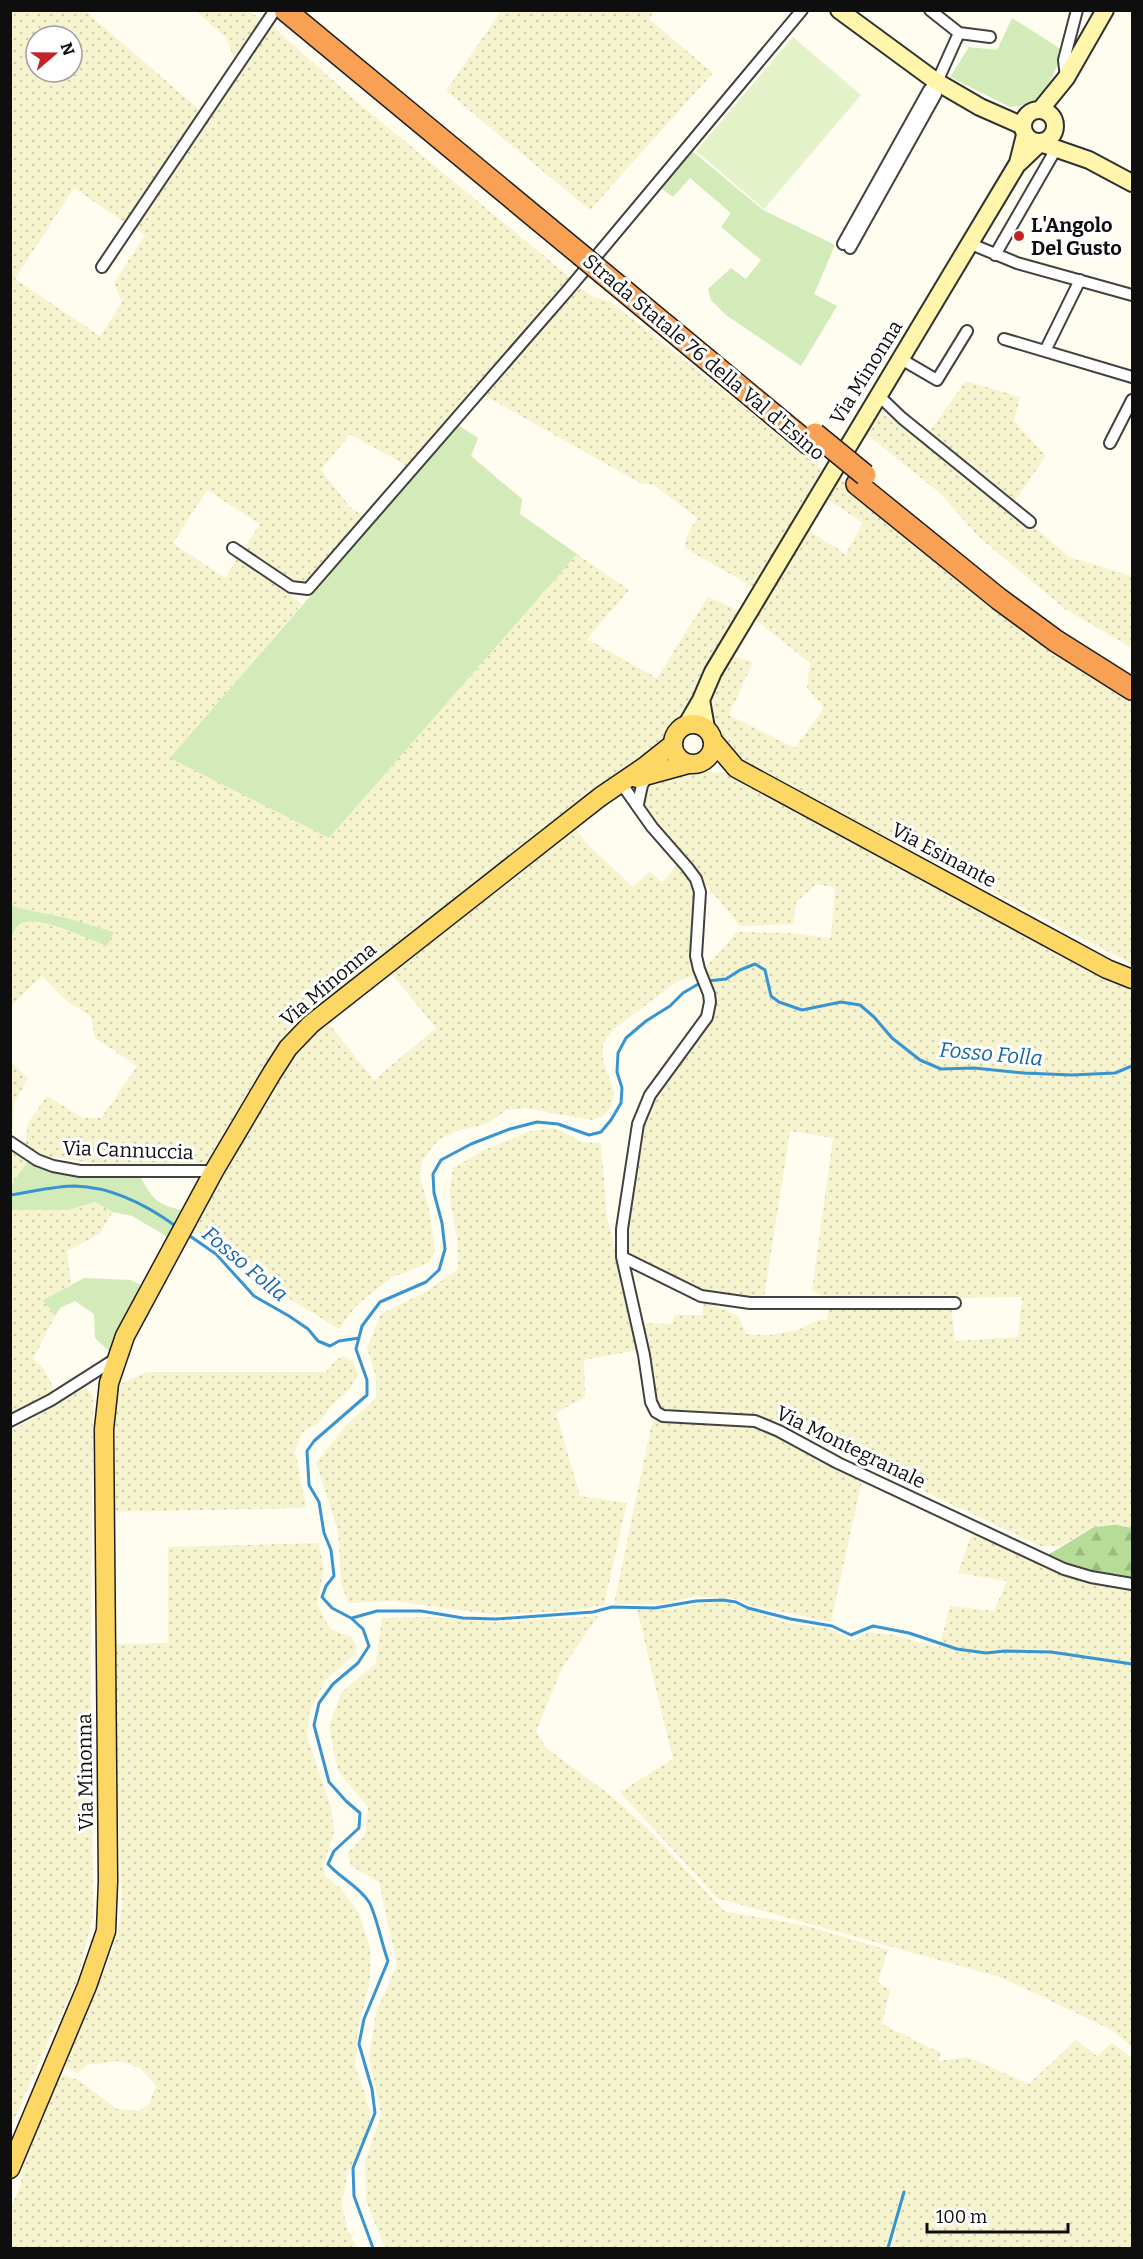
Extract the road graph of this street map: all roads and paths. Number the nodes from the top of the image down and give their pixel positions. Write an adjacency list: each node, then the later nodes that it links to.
1 (802, 10): 31 (street)
2 (838, 10): 10 (main road)
3 (930, 10): 7 (street)
4 (1077, 10): 9 (street)
5 (1105, 10): 9 (main road, Via Minonna)
6 (289, 12): 18 (street); 29 (highway, Strada Statale 76 della Val d'Esino)
7 (959, 33): 8 (street); 10 (street)
8 (990, 37)
9 (1066, 78): 11 (main road, Via Minonna)
10 (937, 82): 11 (main road); 16 (street)
11 (1038, 124): 12 (main road); 13 (main road); 15 (main road, Via Minonna)
12 (1056, 149): 13 (main road); 17 (street)
13 (1089, 160): 14 (main road)
14 (1132, 183)
15 (971, 244): 17 (street); 24 (main road, Via Minonna)
16 (846, 246)
17 (995, 255): 19 (street)
18 (102, 267)
19 (1080, 280): 20 (street); 23 (street)
20 (1132, 295)
21 (967, 331): 24 (street)
22 (1004, 339): 23 (street)
23 (1045, 351): 25 (street)
24 (901, 358): 26 (main road, Via Minonna)
25 (1132, 376)
26 (878, 395): 30 (street); 34 (main road, Via Minonna)
27 (1132, 400): 28 (street)
28 (1110, 443)
29 (861, 479): 32 (highway, Strada Statale 76 della Val d'Esino); 33 (highway, Strada Statale 76 della Val d'Esino)
30 (1030, 522)
31 (233, 548)
32 (1129, 673)
33 (1132, 689)
34 (701, 700): 35 (main road, Via Minonna); 36 (main road)
35 (687, 724): 36 (main road); 37 (main road)
36 (710, 735): 38 (main road); 39 (main road, Via Esinante)
37 (673, 744): 38 (main road); 41 (main road, Via Minonna)
38 (693, 764): 39 (main road, Via Esinante); 40 (main road, Via Minonna)
39 (736, 768): 43 (main road, Via Esinante)
40 (649, 774): 41 (main road, Via Minonna); 42 (street)
41 (621, 783): 42 (street, Via Montegranale); 45 (main road, Via Minonna)
42 (638, 804): 46 (street, Via Montegranale)
43 (1132, 979)
44 (10, 1142): 45 (street, Via Cannuccia)
45 (214, 1171): 48 (main road, Via Minonna)
46 (622, 1257): 47 (street); 50 (street, Via Montegranale)
47 (955, 1303)
48 (117, 1357): 49 (street); 51 (main road, Via Minonna)
49 (10, 1421)
50 (1132, 1584)
51 (10, 2169)

